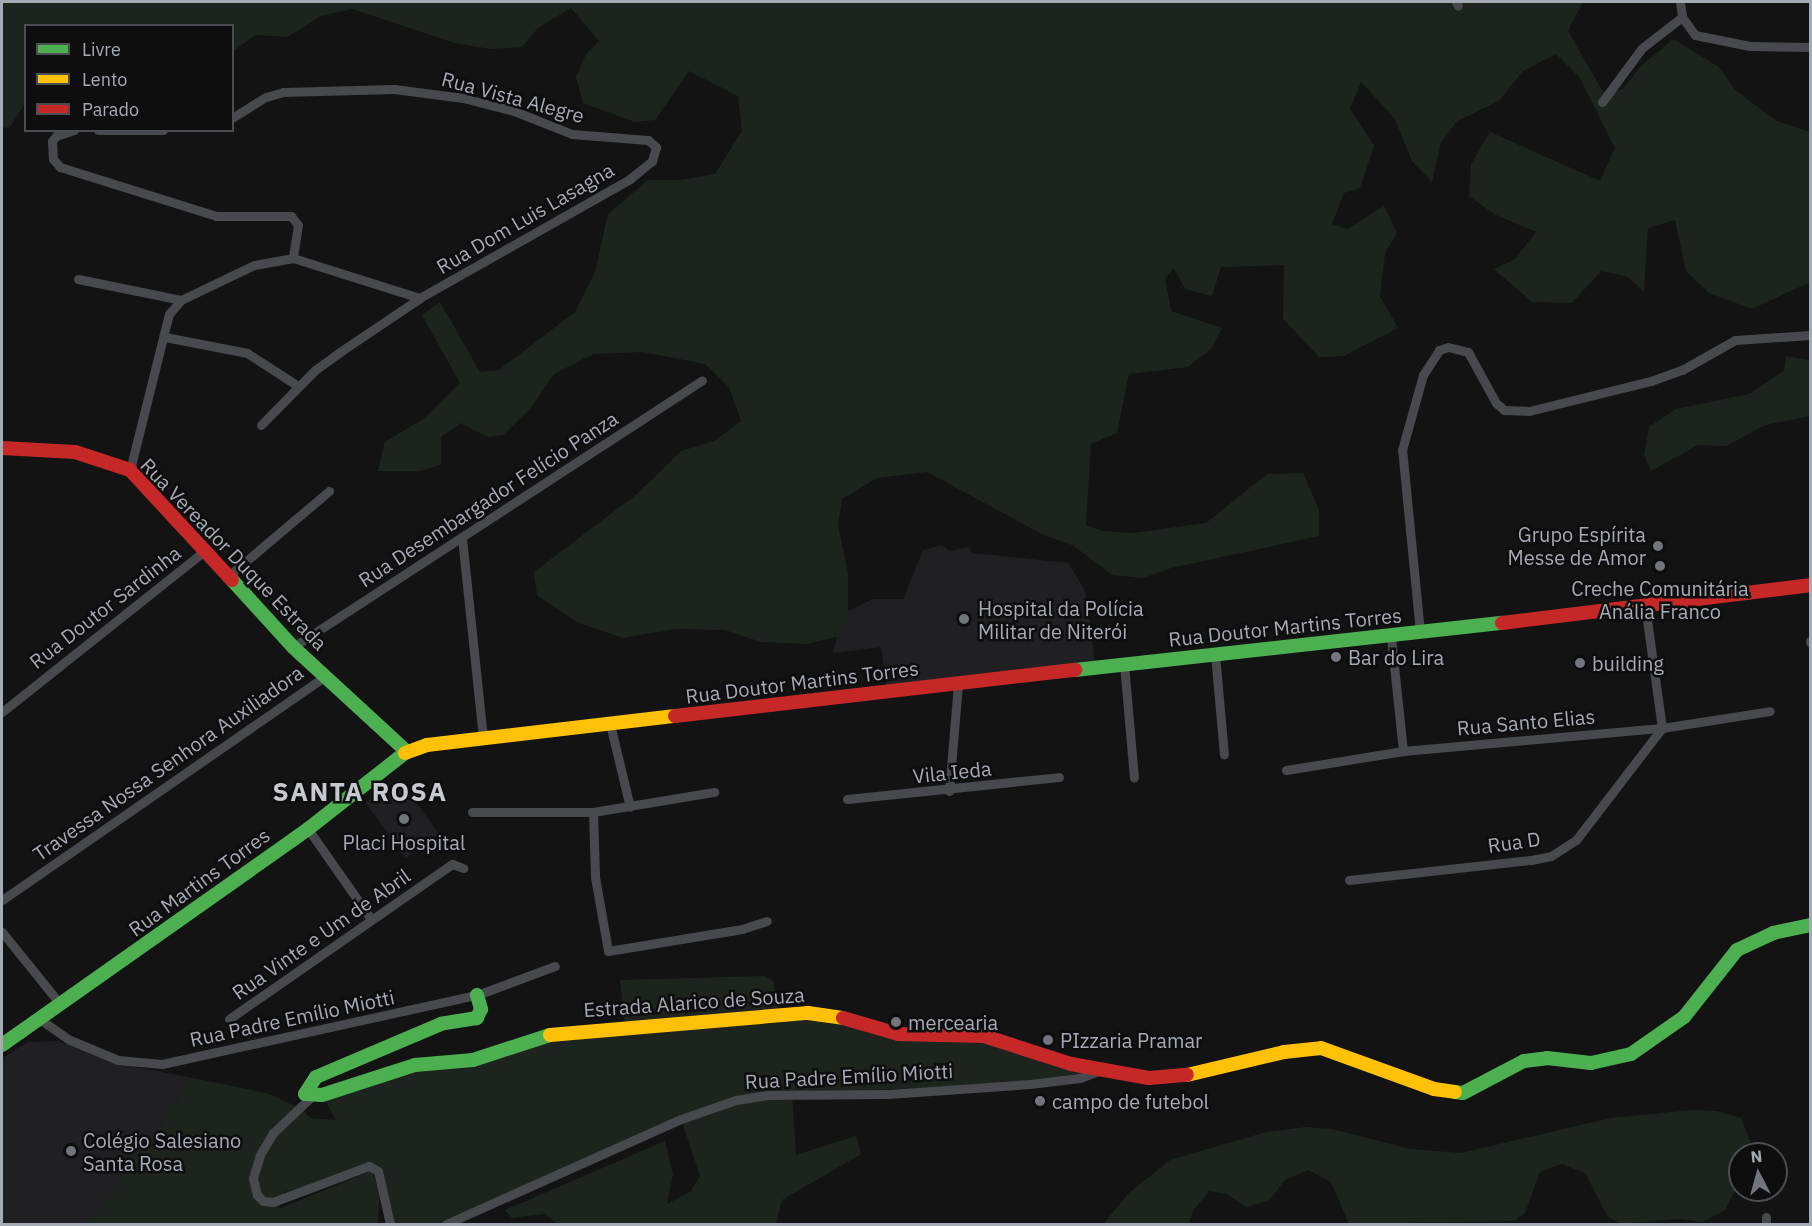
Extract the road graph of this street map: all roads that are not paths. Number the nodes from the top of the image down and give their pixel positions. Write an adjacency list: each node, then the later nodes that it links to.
1 (1680, 2): 2 (street)
2 (1682, 16): 3 (street); 4 (street)
3 (1810, 47)
4 (1602, 102)
5 (234, 117): 7 (street, Rua Vista Alegre)
6 (68, 132): 8 (street)
7 (645, 166): 10 (street, Rua Dom Luis Lasagna)
8 (292, 258): 10 (street); 11 (street)
9 (78, 279): 11 (street)
10 (420, 298): 15 (street)
11 (181, 300): 13 (street)
12 (1810, 335): 25 (street)
13 (165, 337): 15 (street); 18 (street)
14 (702, 380): 20 (street, Rua Desembargador Felício Panza)
15 (298, 386): 16 (street)
16 (261, 425)
17 (2, 448): 18 (street, Rua Vereador Duque Estrada)
18 (130, 470): 21 (street, Rua Vereador Duque Estrada)
19 (329, 491): 22 (street)
20 (462, 538): 27 (street, Rua Desembargador Felício Panza); 36 (street)
21 (203, 552): 22 (street, Rua Vereador Duque Estrada); 33 (street, Rua Doutor Sardinha)
22 (226, 578): 27 (street, Rua Vereador Duque Estrada)
23 (1810, 585): 24 (street, Rua Doutor Martins Torres)
24 (1645, 604): 25 (street, Rua Doutor Martins Torres); 35 (street)
25 (1420, 632): 26 (street, Rua Doutor Martins Torres)
26 (1390, 637): 28 (street, Rua Doutor Martins Torres); 37 (street)
27 (293, 647): 30 (street, Rua Vereador Duque Estrada)
28 (1215, 654): 29 (street, Rua Doutor Martins Torres); 39 (street)
29 (1124, 664): 31 (street, Rua Doutor Martins Torres); 42 (street)
30 (325, 676): 38 (street, Rua Vereador Duque Estrada); 52 (street, Travessa Nossa Senhora Auxiliadora)
31 (958, 684): 34 (street, Rua Doutor Martins Torres); 43 (street)
32 (1770, 711): 35 (street, Rua Santo Elias)
33 (2, 712)
34 (610, 724): 36 (street, Rua Doutor Martins Torres); 46 (street)
35 (1662, 728): 37 (street, Rua Santo Elias); 51 (street, Rua D)
36 (483, 737): 38 (street, Rua Doutor Martins Torres)
37 (1403, 751): 40 (street, Rua Santo Elias)
38 (407, 752): 49 (street, Rua Martins Torres)
39 (1224, 755)
40 (1286, 770)
41 (1059, 777): 43 (street, Vila Ieda)
42 (1134, 778)
43 (949, 791): 45 (street, Vila Ieda)
44 (714, 792): 46 (street)
45 (847, 799)
46 (630, 807): 48 (street)
47 (472, 812): 48 (street)
48 (593, 812): 54 (street)
49 (308, 829): 53 (street); 59 (street, Rua Martins Torres)
50 (463, 868): 53 (street, Rua Vinte e Um de Abril)
51 (1349, 880)
52 (2, 900)
53 (371, 920): 60 (street, Rua Vinte e Um de Abril)
54 (767, 921)
55 (1810, 925): 63 (street, Estrada Alarico de Souza)
56 (2, 932): 59 (street)
57 (555, 966): 58 (street, Rua Padre Emílio Miotti)
58 (477, 995): 61 (street, Rua Padre Emílio Miotti); 64 (street)
59 (61, 1005): 61 (street, Rua Martins Torres)
60 (229, 1019)
61 (41, 1020): 62 (street, Rua Martins Torres)
62 (2, 1045)
63 (1098, 1071): 64 (street, Estrada Alarico de Souza); 66 (street, Rua Padre Emílio Miotti)
64 (311, 1097): 65 (street)
65 (390, 1224)
66 (446, 1224)

